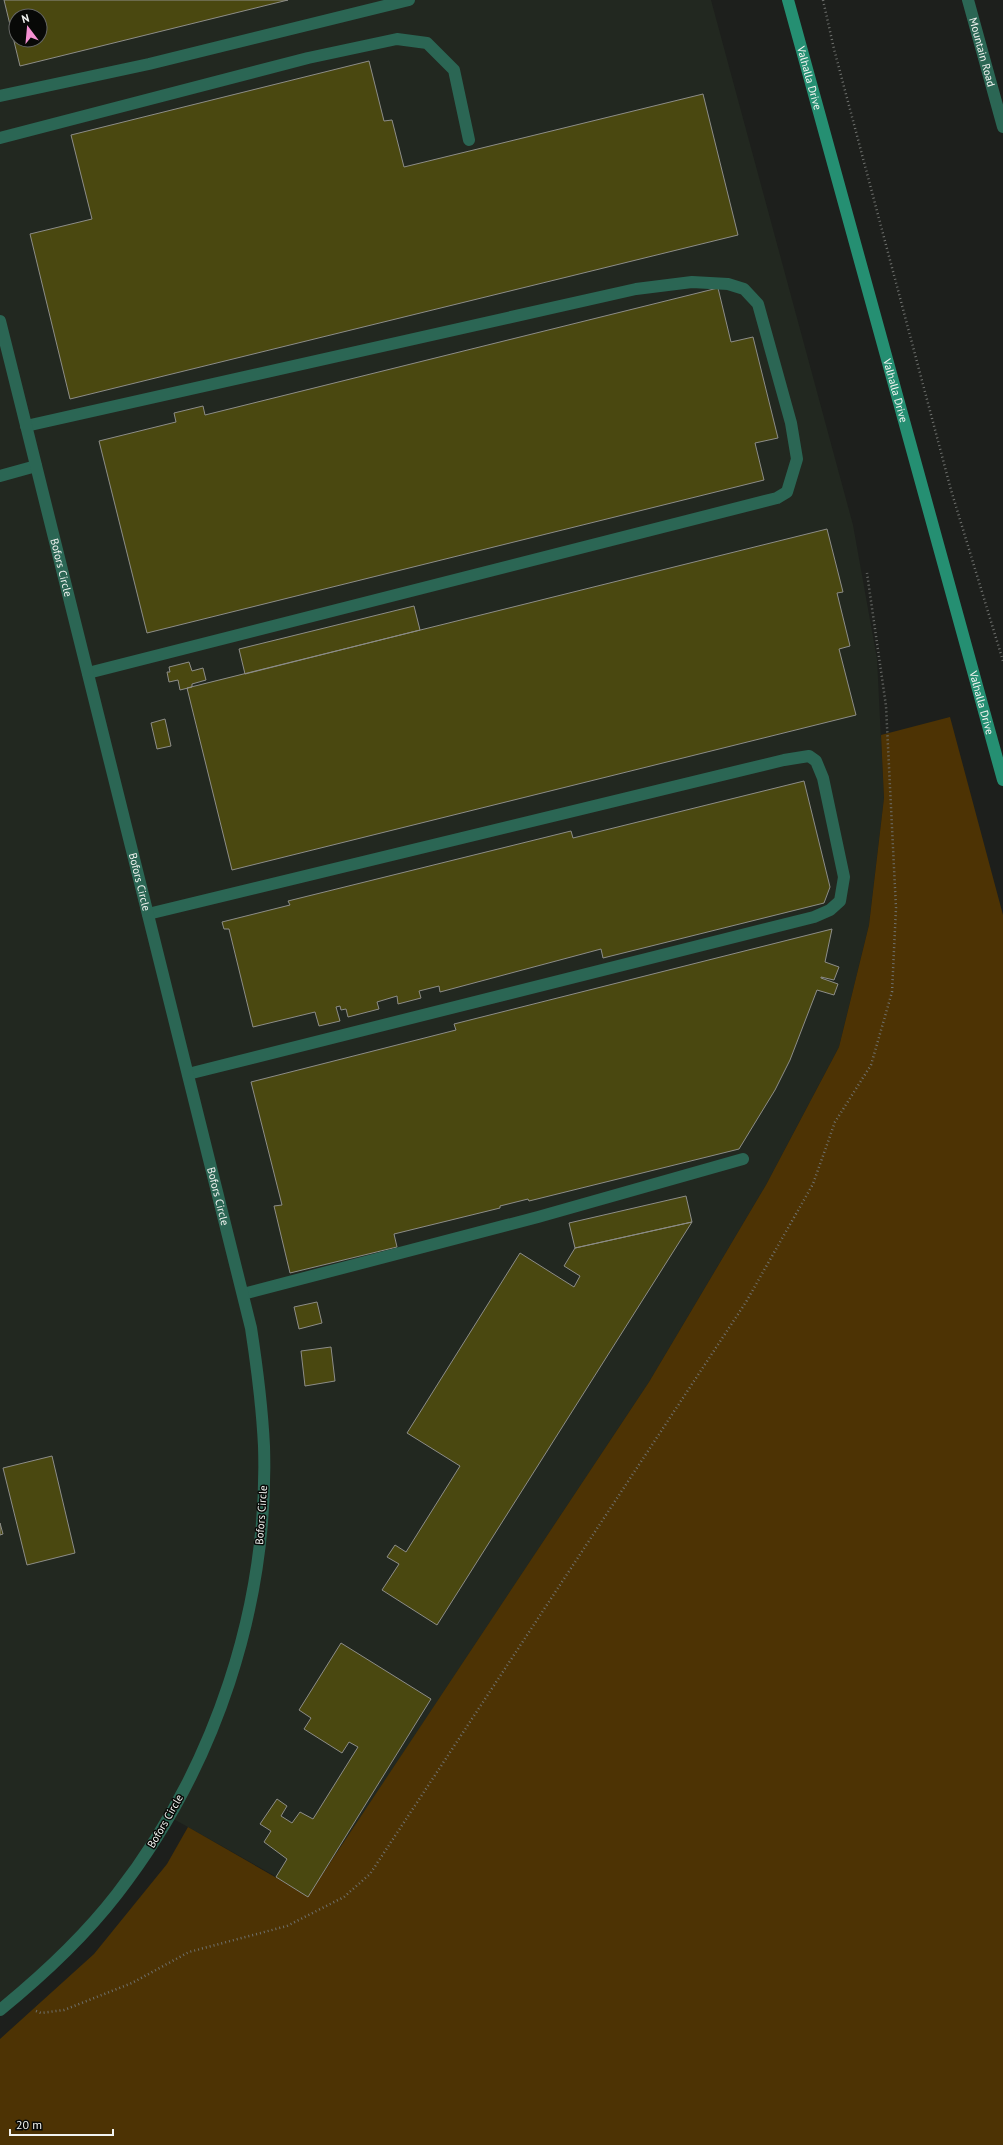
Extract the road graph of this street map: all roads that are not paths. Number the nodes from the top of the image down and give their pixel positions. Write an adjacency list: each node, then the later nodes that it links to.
1 (409, 0): 4 (street)
2 (788, 0): 13 (main road, Valhalla Drive)
3 (968, 0): 5 (street, Mountain Road)
4 (0, 96)
5 (1003, 127)
6 (0, 138): 7 (street)
7 (469, 140)
8 (0, 322): 9 (street, Bofors Circle)
9 (26, 426): 10 (street, Bofors Circle); 12 (street)
10 (36, 466): 11 (street); 12 (street, Bofors Circle)
11 (0, 476)
12 (88, 673): 14 (street, Bofors Circle)
13 (1003, 780)
14 (148, 914): 15 (street, Bofors Circle); 15 (street)
15 (188, 1074): 17 (street, Bofors Circle)
16 (743, 1159): 17 (street)
17 (243, 1294): 18 (street, Bofors Circle)
18 (0, 2010)

